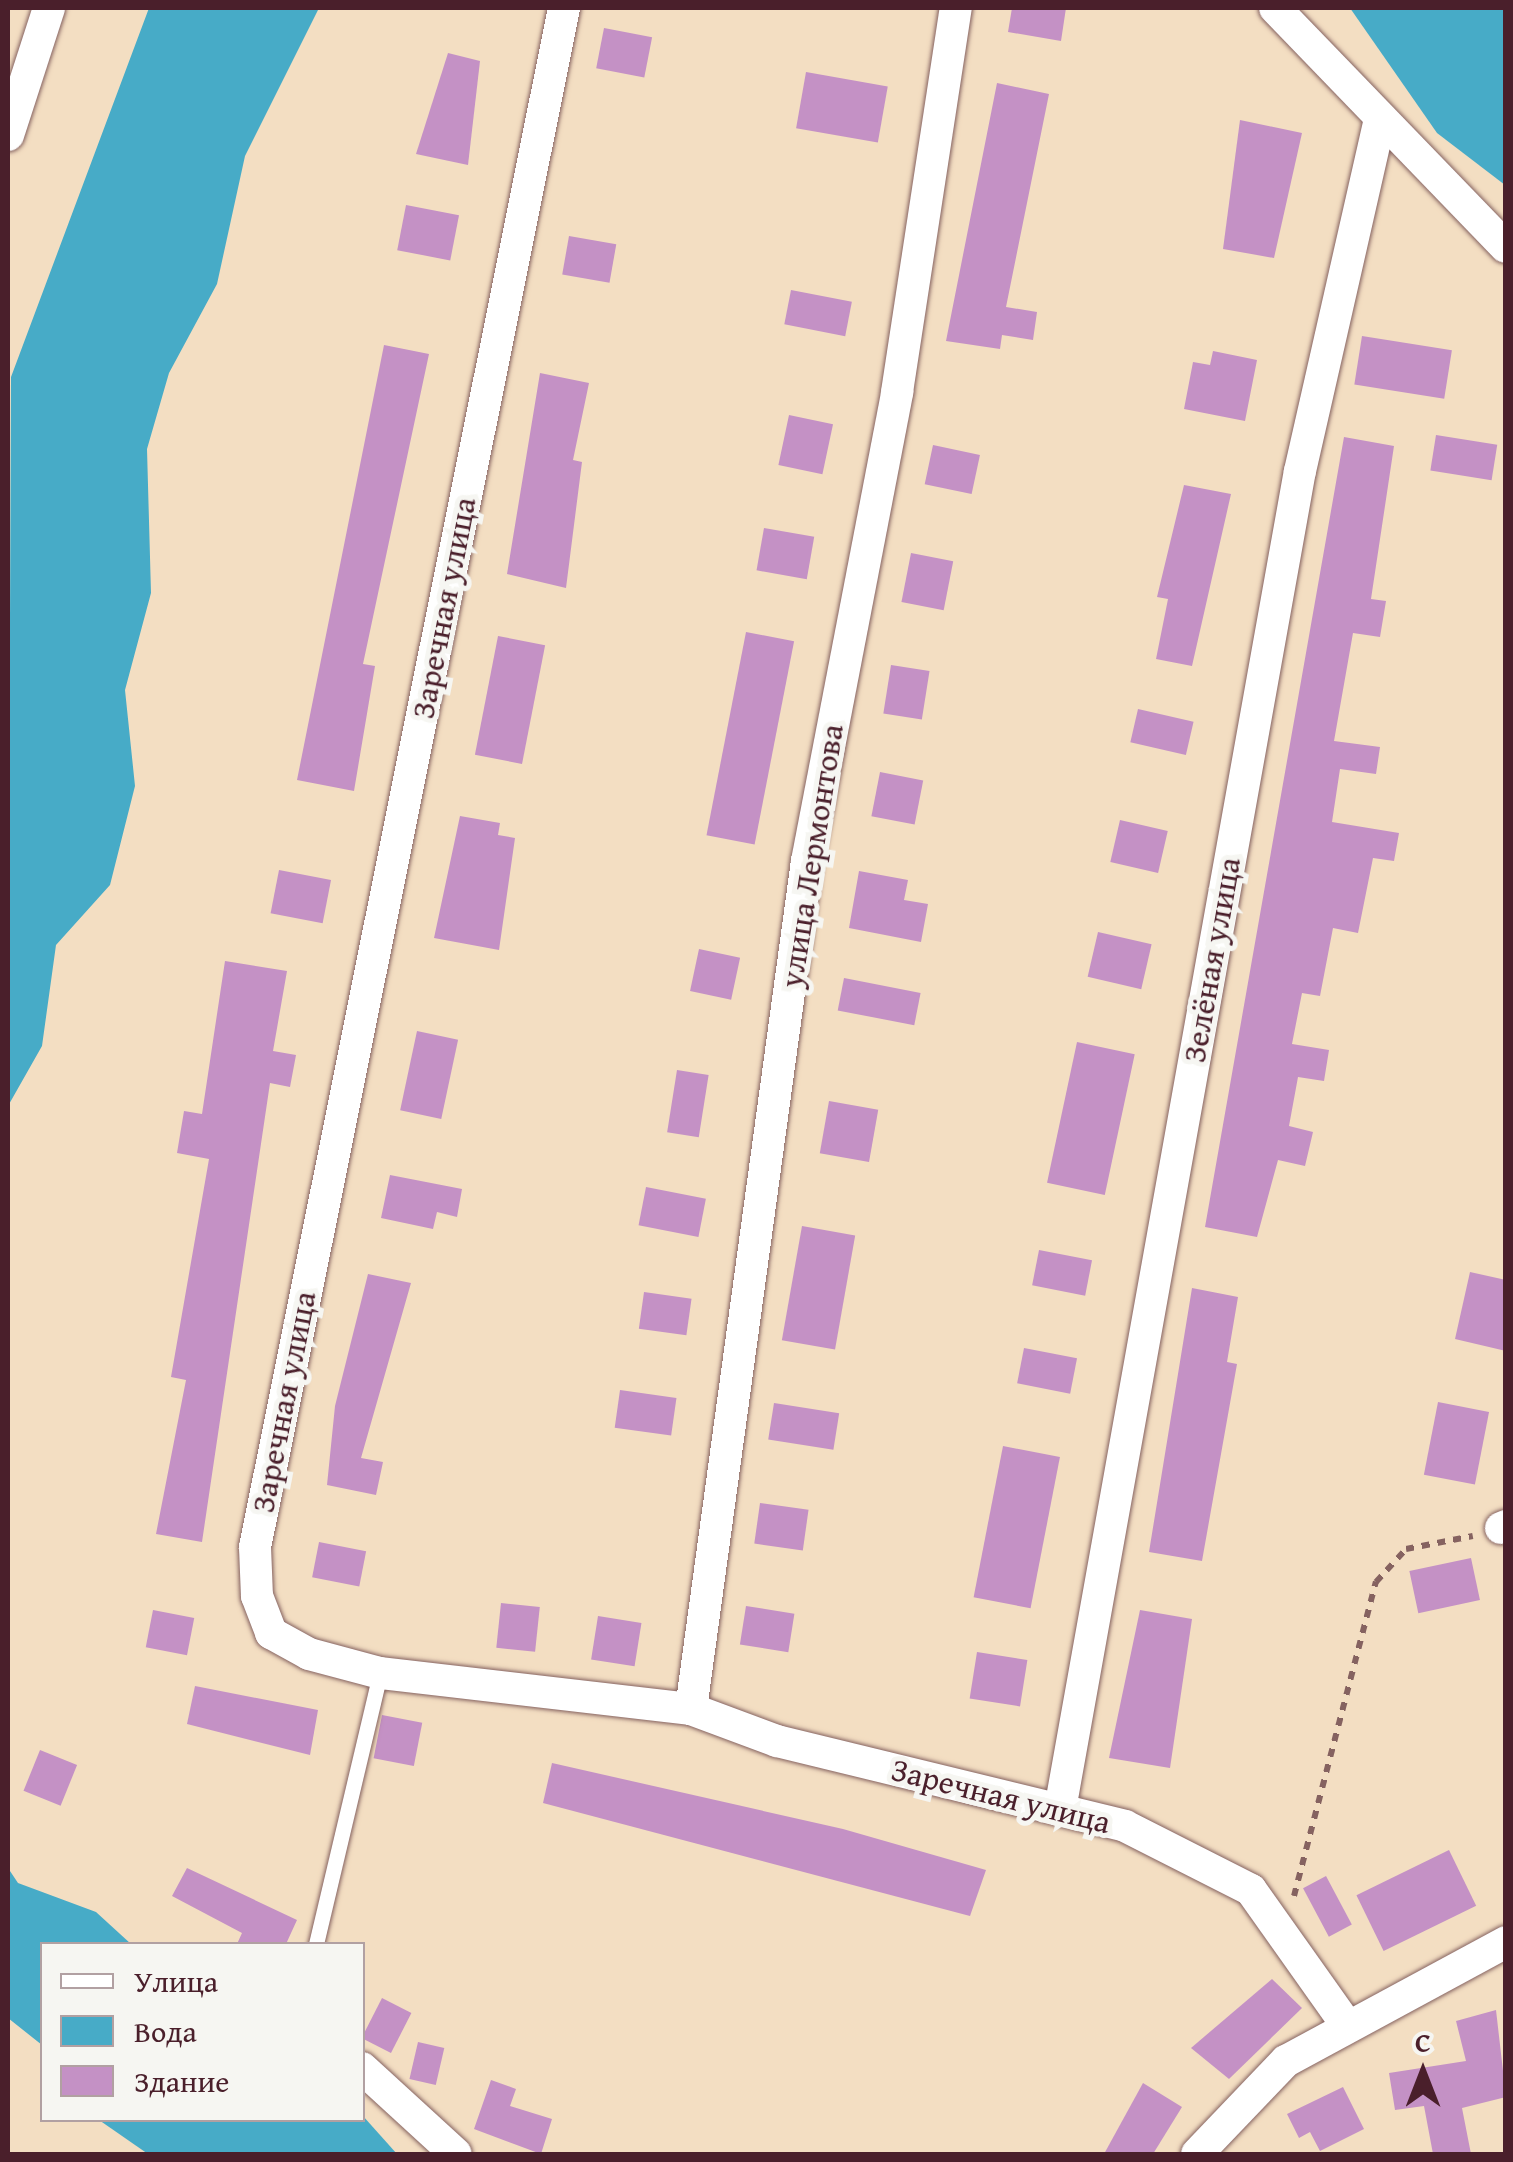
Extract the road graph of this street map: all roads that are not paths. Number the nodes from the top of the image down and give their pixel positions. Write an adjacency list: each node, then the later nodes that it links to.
1 (50, 8): 6 (street)
2 (564, 8): 8 (street, Заречная улица)
3 (956, 8): 9 (street, улица Лермонтова)
4 (1275, 8): 5 (street)
5 (1380, 119): 7 (street); 10 (street, Зелёная улица)
6 (8, 135)
7 (1506, 247)
8 (380, 1673): 9 (street, Заречная улица); 11 (lane)
9 (690, 1708): 10 (street, Заречная улица)
10 (1061, 1804): 13 (street, Заречная улица)
11 (316, 1942)
12 (1506, 1942): 13 (street)
13 (1345, 2023): 16 (street)
14 (365, 2071): 15 (street)
15 (456, 2154)
16 (1197, 2154)

